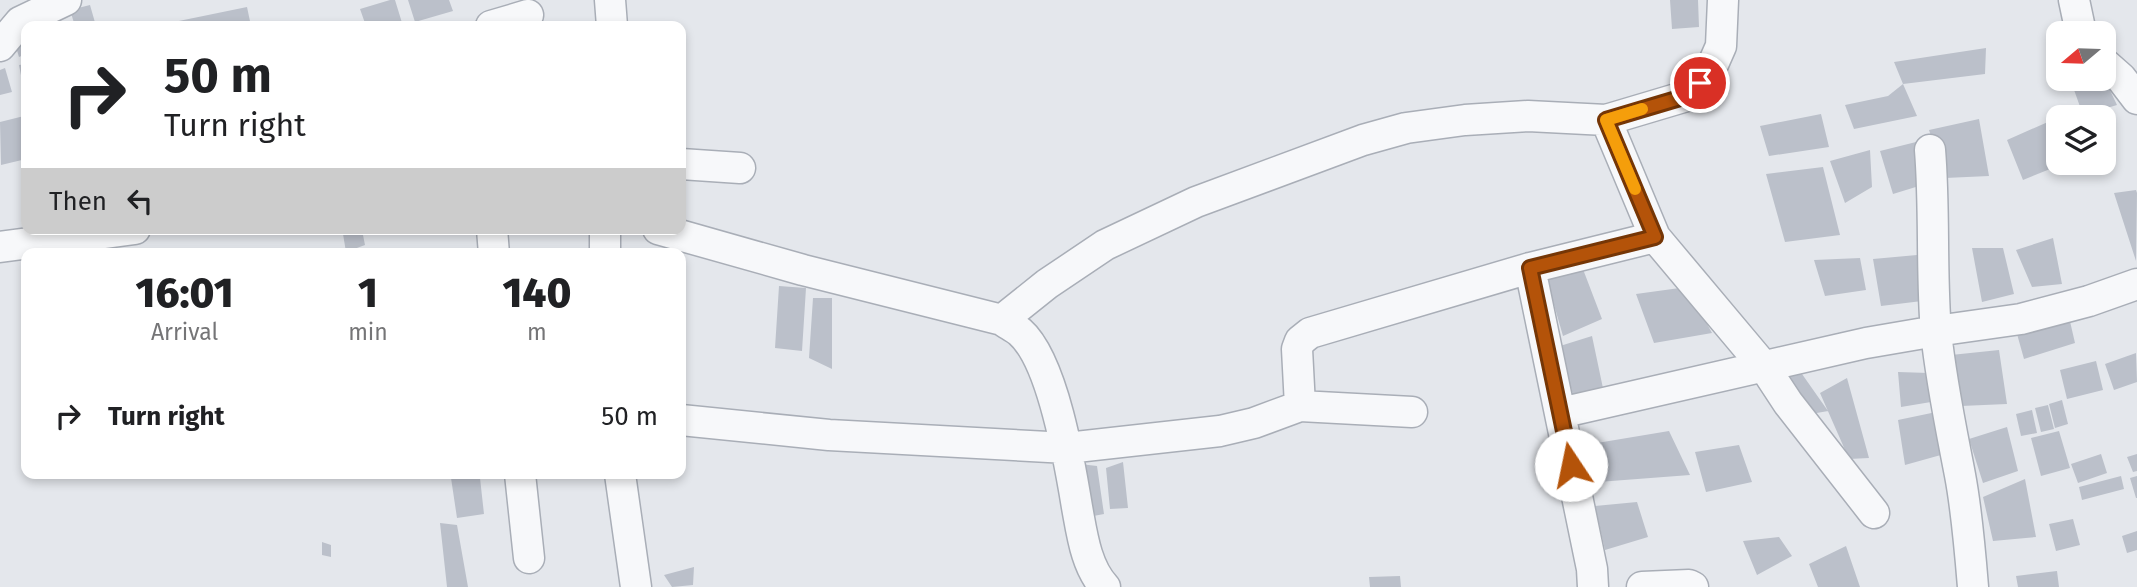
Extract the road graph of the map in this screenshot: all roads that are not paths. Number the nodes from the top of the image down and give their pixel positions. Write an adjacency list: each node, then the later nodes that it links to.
1 (66, 0): 6 (street)
2 (610, 0): 8 (street)
3 (1723, 0): 14 (street)
4 (2074, 0): 9 (street)
5 (527, 14): 7 (street)
6 (22, 21)
7 (506, 21)
8 (612, 21)
9 (2078, 21)
10 (21, 22): 11 (street)
11 (0, 46)
12 (2116, 74): 13 (street)
13 (2137, 99)
14 (1606, 120): 20 (street); 24 (street)
15 (1930, 150): 25 (street)
16 (686, 164): 17 (street)
17 (740, 168)
18 (90, 235): 21 (street)
19 (679, 235): 24 (street)
20 (1655, 237): 22 (street); 26 (street)
21 (0, 247)
22 (1530, 268): 27 (street); 29 (street)
23 (2137, 284): 25 (street)
24 (1002, 320): 31 (street)
25 (1936, 331): 26 (street); 41 (street)
26 (1765, 368): 29 (street); 34 (street)
27 (1300, 407): 28 (street); 31 (street)
28 (1412, 412)
29 (1560, 413): 39 (street)
30 (686, 421): 31 (street)
31 (1067, 448): 38 (street)
32 (521, 479): 35 (street)
33 (621, 479): 37 (street)
34 (1874, 513)
35 (529, 558)
36 (1647, 586): 40 (street)
37 (636, 587)
38 (1105, 587)
39 (1592, 587)
40 (1693, 587)
41 (1973, 587)

